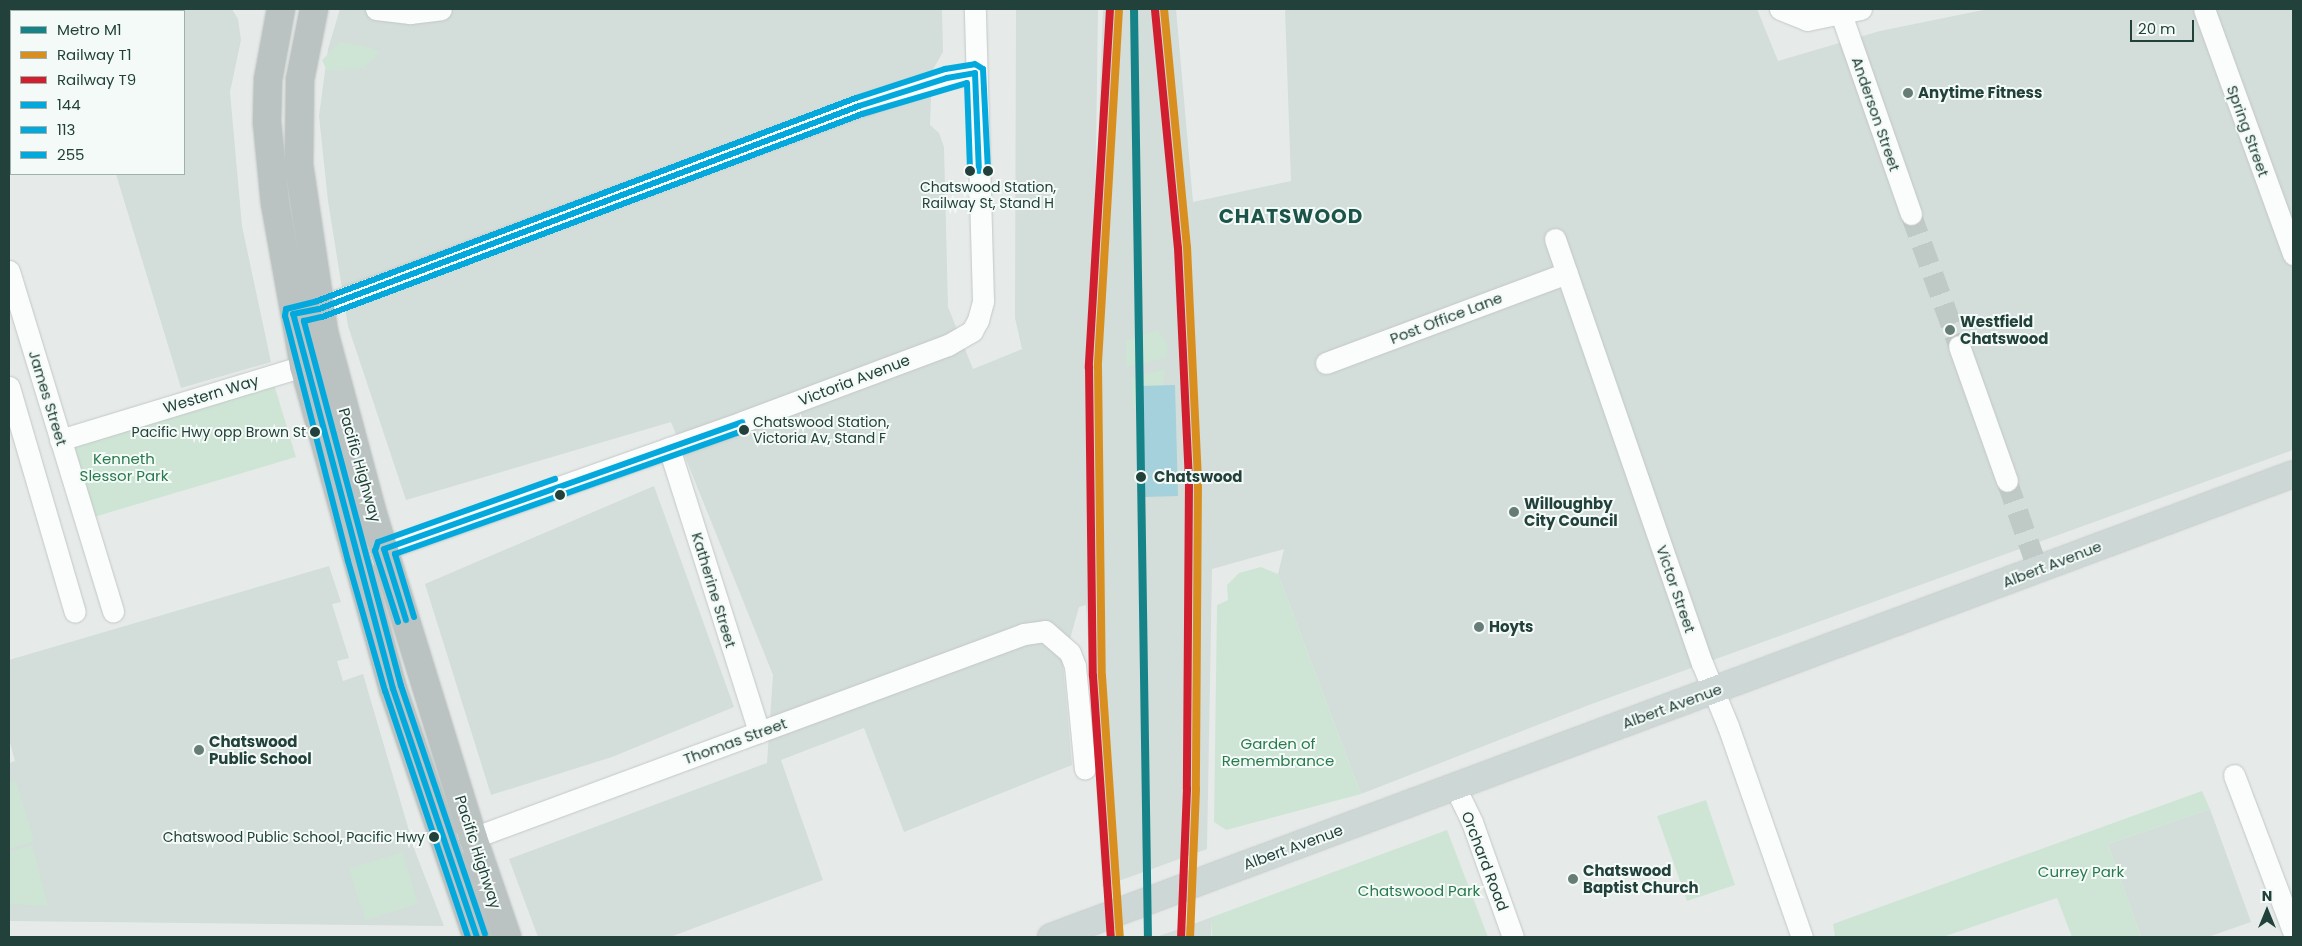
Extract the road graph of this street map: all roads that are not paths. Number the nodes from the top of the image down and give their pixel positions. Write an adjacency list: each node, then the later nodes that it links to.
1 (281, 9): 15 (highway, Pacific Highway)
2 (314, 9): 15 (highway, Pacific Highway)
3 (376, 9): 4 (street)
4 (441, 9)
5 (975, 9): 9 (street)
6 (1780, 9): 8 (street)
7 (2204, 9): 12 (street, Spring Street)
8 (1851, 12): 10 (street, Anderson Street)
9 (976, 73): 15 (street); 21 (street, Victoria Avenue)
10 (1911, 214)
11 (1555, 239): 14 (street, Victor Street)
12 (2293, 254)
13 (9, 271): 20 (street, James Street)
14 (1567, 273): 17 (street, Post Office Lane); 29 (street, Victor Street)
15 (306, 312): 18 (highway, Pacific Highway); 25 (highway, Pacific Highway)
16 (1959, 346): 24 (street)
17 (1326, 363)
18 (304, 366): 20 (street, Western Way); 26 (highway, Pacific Highway)
19 (9, 387): 22 (street)
20 (60, 440): 27 (street, James Street)
21 (669, 448): 25 (street, Victoria Avenue); 30 (street, Katherine Street)
22 (18, 453): 28 (street)
23 (2293, 474): 29 (main road, Albert Avenue)
24 (2007, 481)
25 (384, 549): 26 (street, Victoria Avenue); 34 (highway, Pacific Highway)
26 (356, 559): 35 (highway, Pacific Highway)
27 (113, 611)
28 (75, 612)
29 (1714, 690): 33 (main road, Albert Avenue); 41 (street, Victor Street)
30 (759, 732): 31 (street, Thomas Street); 34 (street, Thomas Street)
31 (1086, 769)
32 (2234, 775): 36 (street)
33 (1455, 787): 39 (main road, Albert Avenue); 40 (street, Orchard Road)
34 (473, 838): 35 (street, Thomas Street); 38 (highway, Pacific Highway)
35 (445, 848): 37 (highway, Pacific Highway)
36 (2293, 932)
37 (477, 937)
38 (507, 937)
39 (1051, 937)
40 (1513, 937)
41 (1802, 937)

